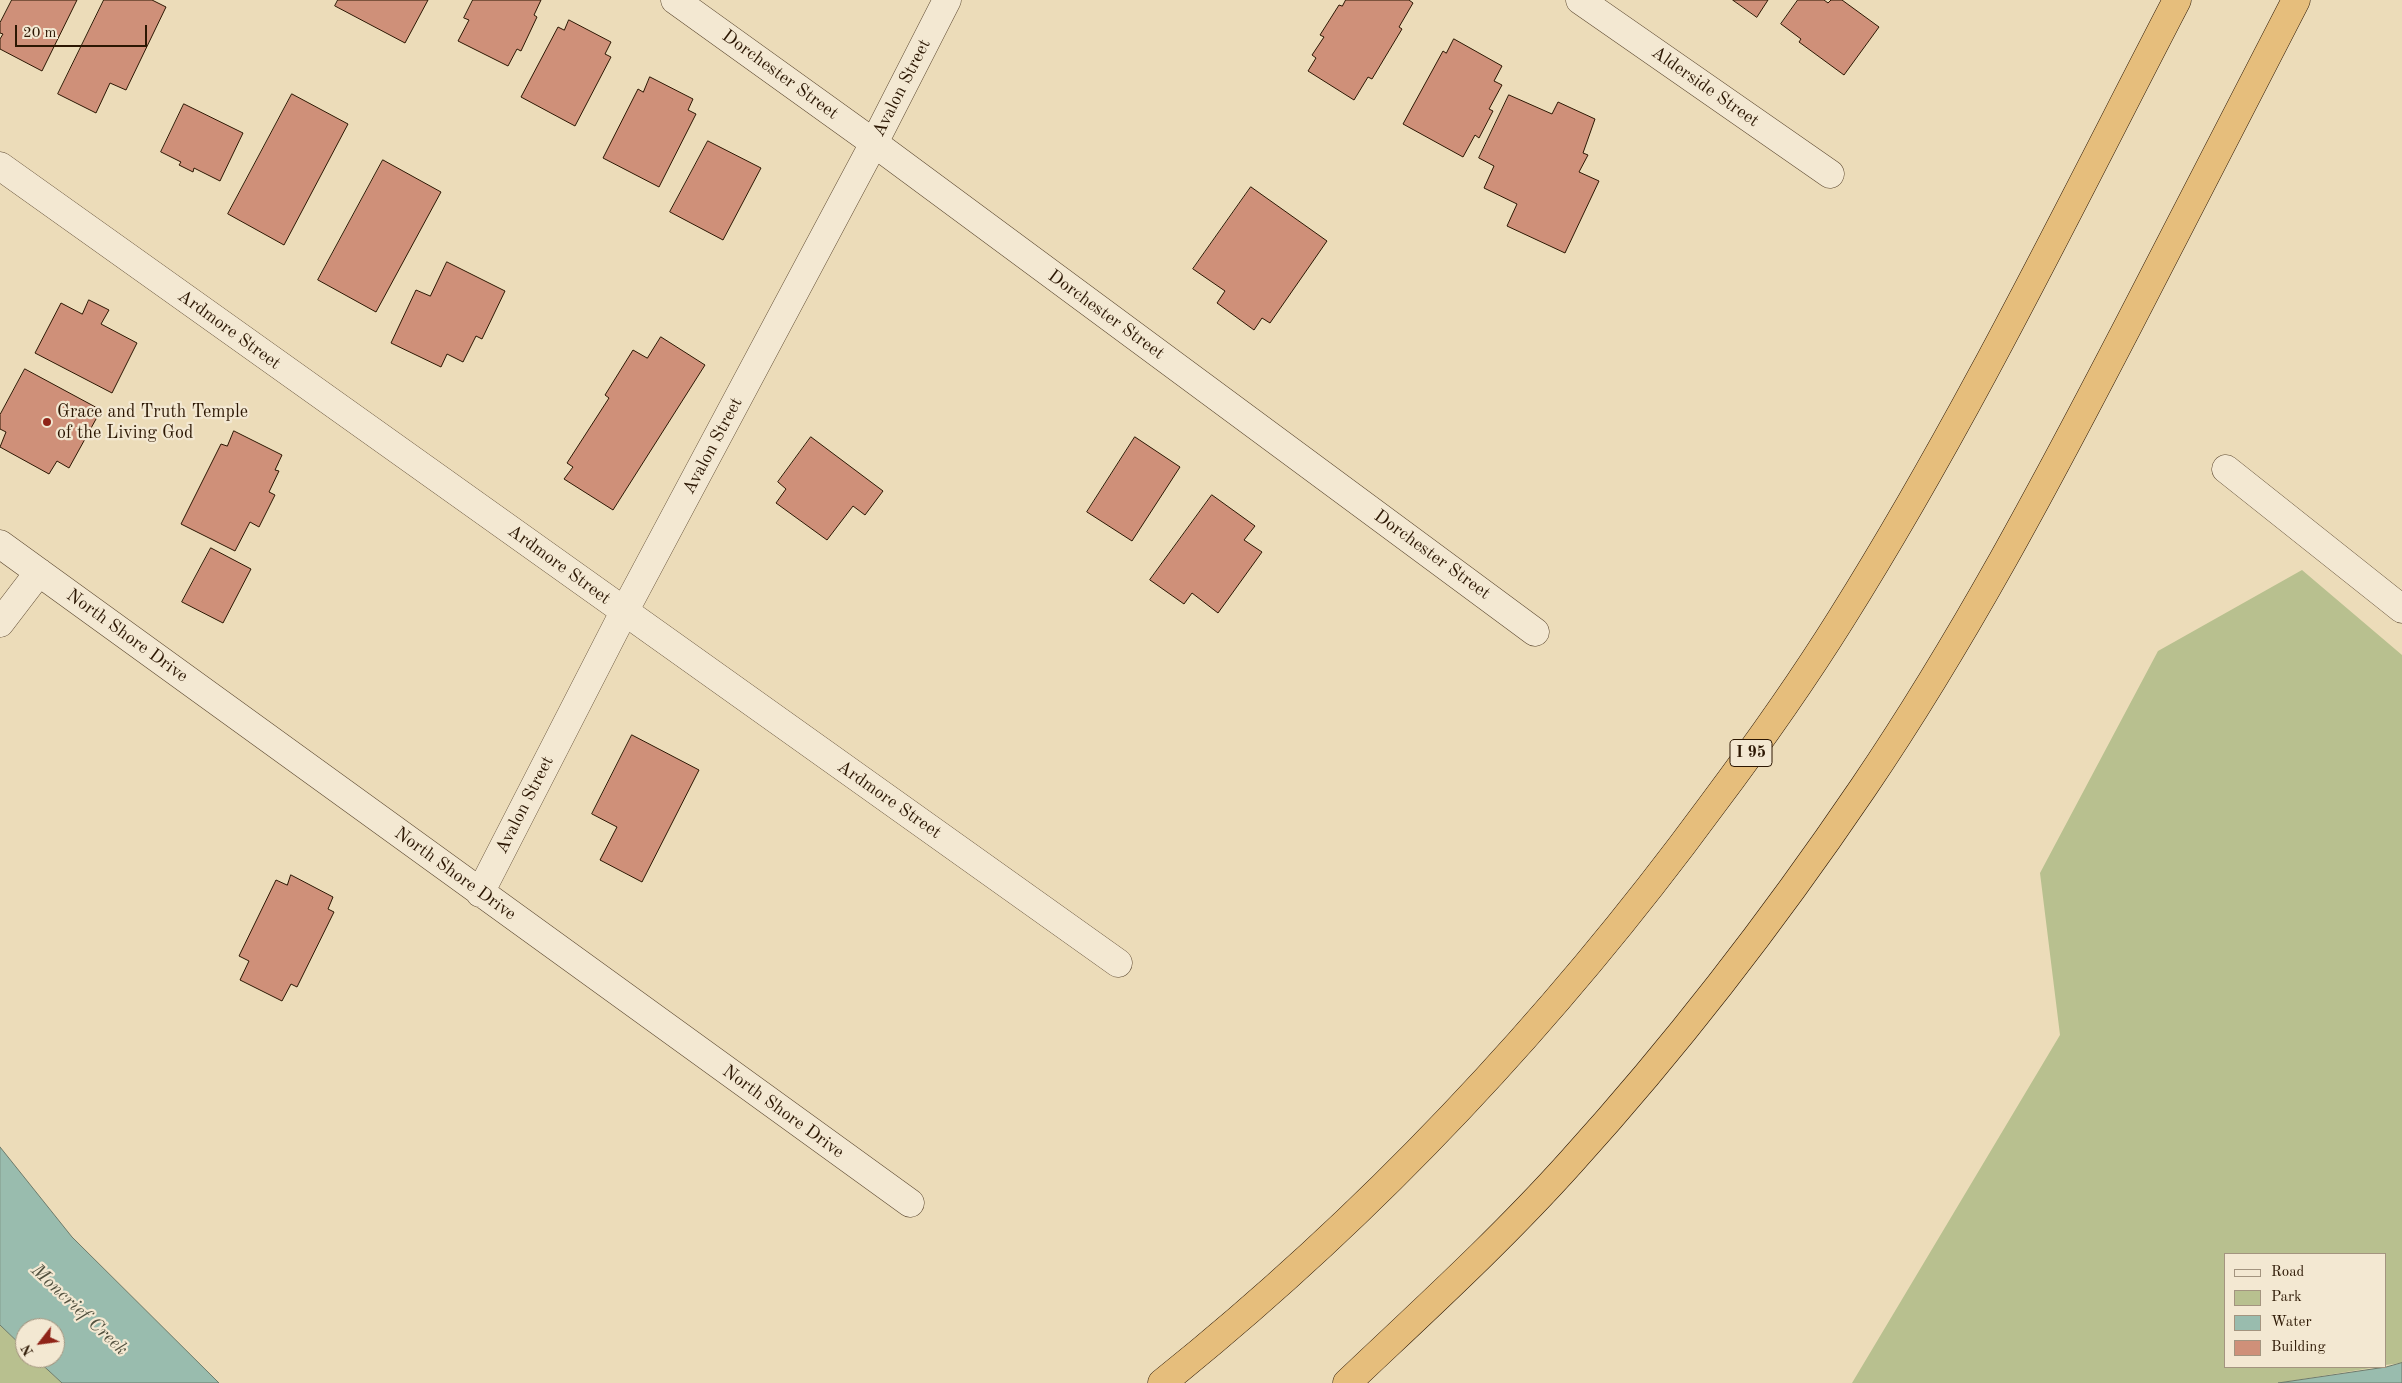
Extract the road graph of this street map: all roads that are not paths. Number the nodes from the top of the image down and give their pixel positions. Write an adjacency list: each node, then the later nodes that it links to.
1 (675, 0): 6 (street, Dorchester Street)
2 (947, 0): 6 (street, Avalon Street)
3 (1580, 0): 8 (street, Alderside Street)
4 (2177, 0): 19 (highway, I 95)
5 (2296, 0): 20 (highway)
6 (874, 143): 13 (street, Avalon Street); 15 (street, Dorchester Street)
7 (0, 166): 13 (street, Ardmore Street)
8 (1830, 174)
9 (2226, 469): 12 (street)
10 (0, 544): 11 (street, North Shore Drive)
11 (39, 572): 14 (street); 16 (street, North Shore Drive)
12 (2402, 609)
13 (624, 612): 16 (street, Avalon Street); 17 (street, Ardmore Street)
14 (0, 623)
15 (1535, 632)
16 (480, 893): 18 (street, North Shore Drive)
17 (1118, 963)
18 (910, 1203)
19 (1162, 1383)
20 (1347, 1383)

